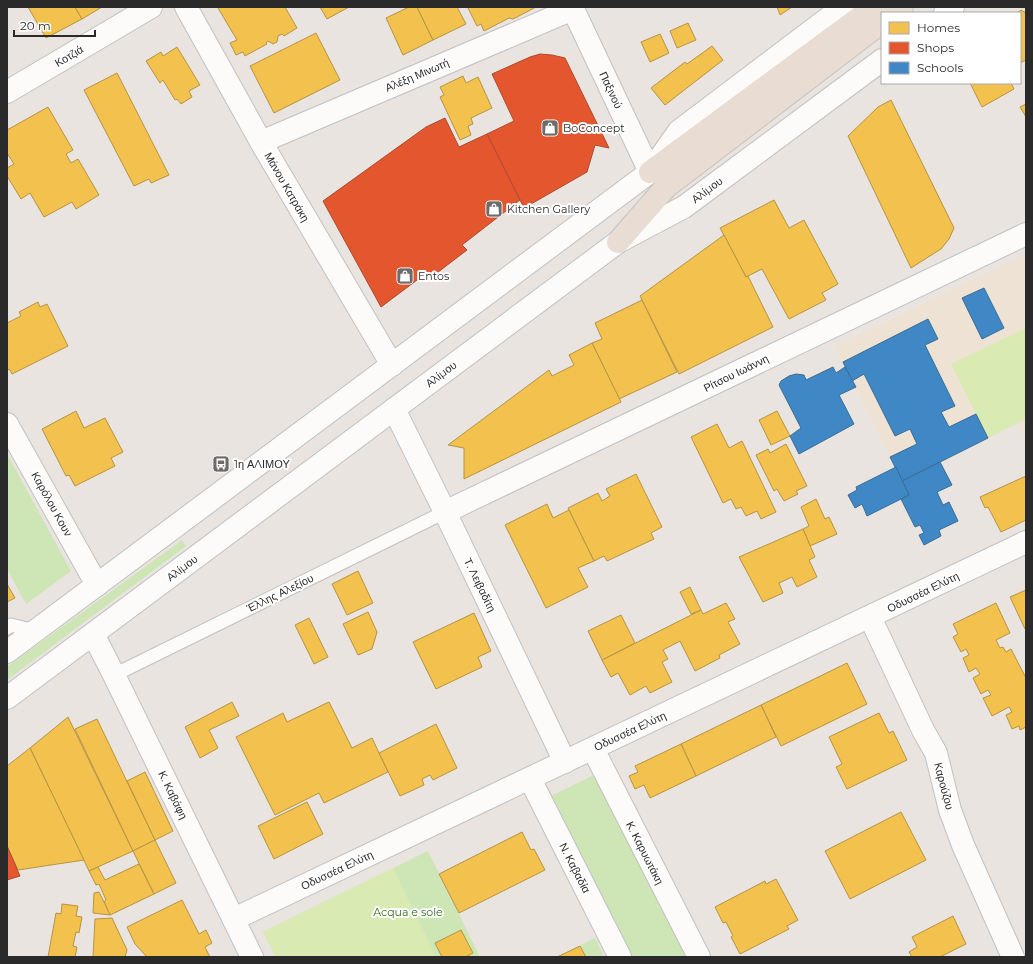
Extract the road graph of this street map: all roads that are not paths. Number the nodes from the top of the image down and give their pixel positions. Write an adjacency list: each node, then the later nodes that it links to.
1 (151, 7): 8 (street, Κοτζιά)
2 (186, 7): 9 (street, Μάνου Κατράκη)
3 (843, 7): 10 (street)
4 (874, 7): 10 (highway)
5 (572, 8): 9 (street, Αλέξη Μινωτή); 10 (street, Παξινού)
6 (881, 23): 12 (highway)
7 (881, 61): 12 (street, Αλίμου)
8 (7, 92)
9 (261, 142): 13 (street, Μάνου Κατράκη)
10 (650, 172): 13 (street)
11 (1026, 234): 16 (street, Ρίτσου Ιωάννη)
12 (618, 242): 14 (street, Αλίμου)
13 (392, 365): 18 (street)
14 (394, 409): 16 (street, Τ. Λειβαδίτη); 22 (street, Αλίμου)
15 (7, 424): 18 (street, Καρόλου Κουν)
16 (445, 512): 24 (lane, Έλλης Αλεξίου); 27 (street, Τ. Λειβαδίτη)
17 (1026, 542): 19 (street, Οδυσσέα Ελύτη)
18 (97, 585): 21 (street)
19 (870, 617): 26 (street, Οδυσσέα Ελύτη); 33 (street, Καρούζου)
20 (7, 628): 21 (lane)
21 (35, 631): 23 (street)
22 (92, 634): 24 (street, Κ. Καβάφη); 25 (street, Αλίμου)
23 (7, 652)
24 (114, 675): 29 (street, Κ. Καβάφη)
25 (7, 698)
26 (593, 749): 27 (street, Οδυσσέα Ελύτη); 32 (street, Κ. Καρυωτάκη)
27 (565, 762): 28 (street, Οδυσσέα Ελύτη)
28 (530, 779): 29 (street, Οδυσσέα Ελύτη); 31 (street, Ν. Καβαδία)
29 (234, 919): 30 (street, Κ. Καβάφη)
30 (252, 957)
31 (620, 957)
32 (699, 957)
33 (1013, 957)

